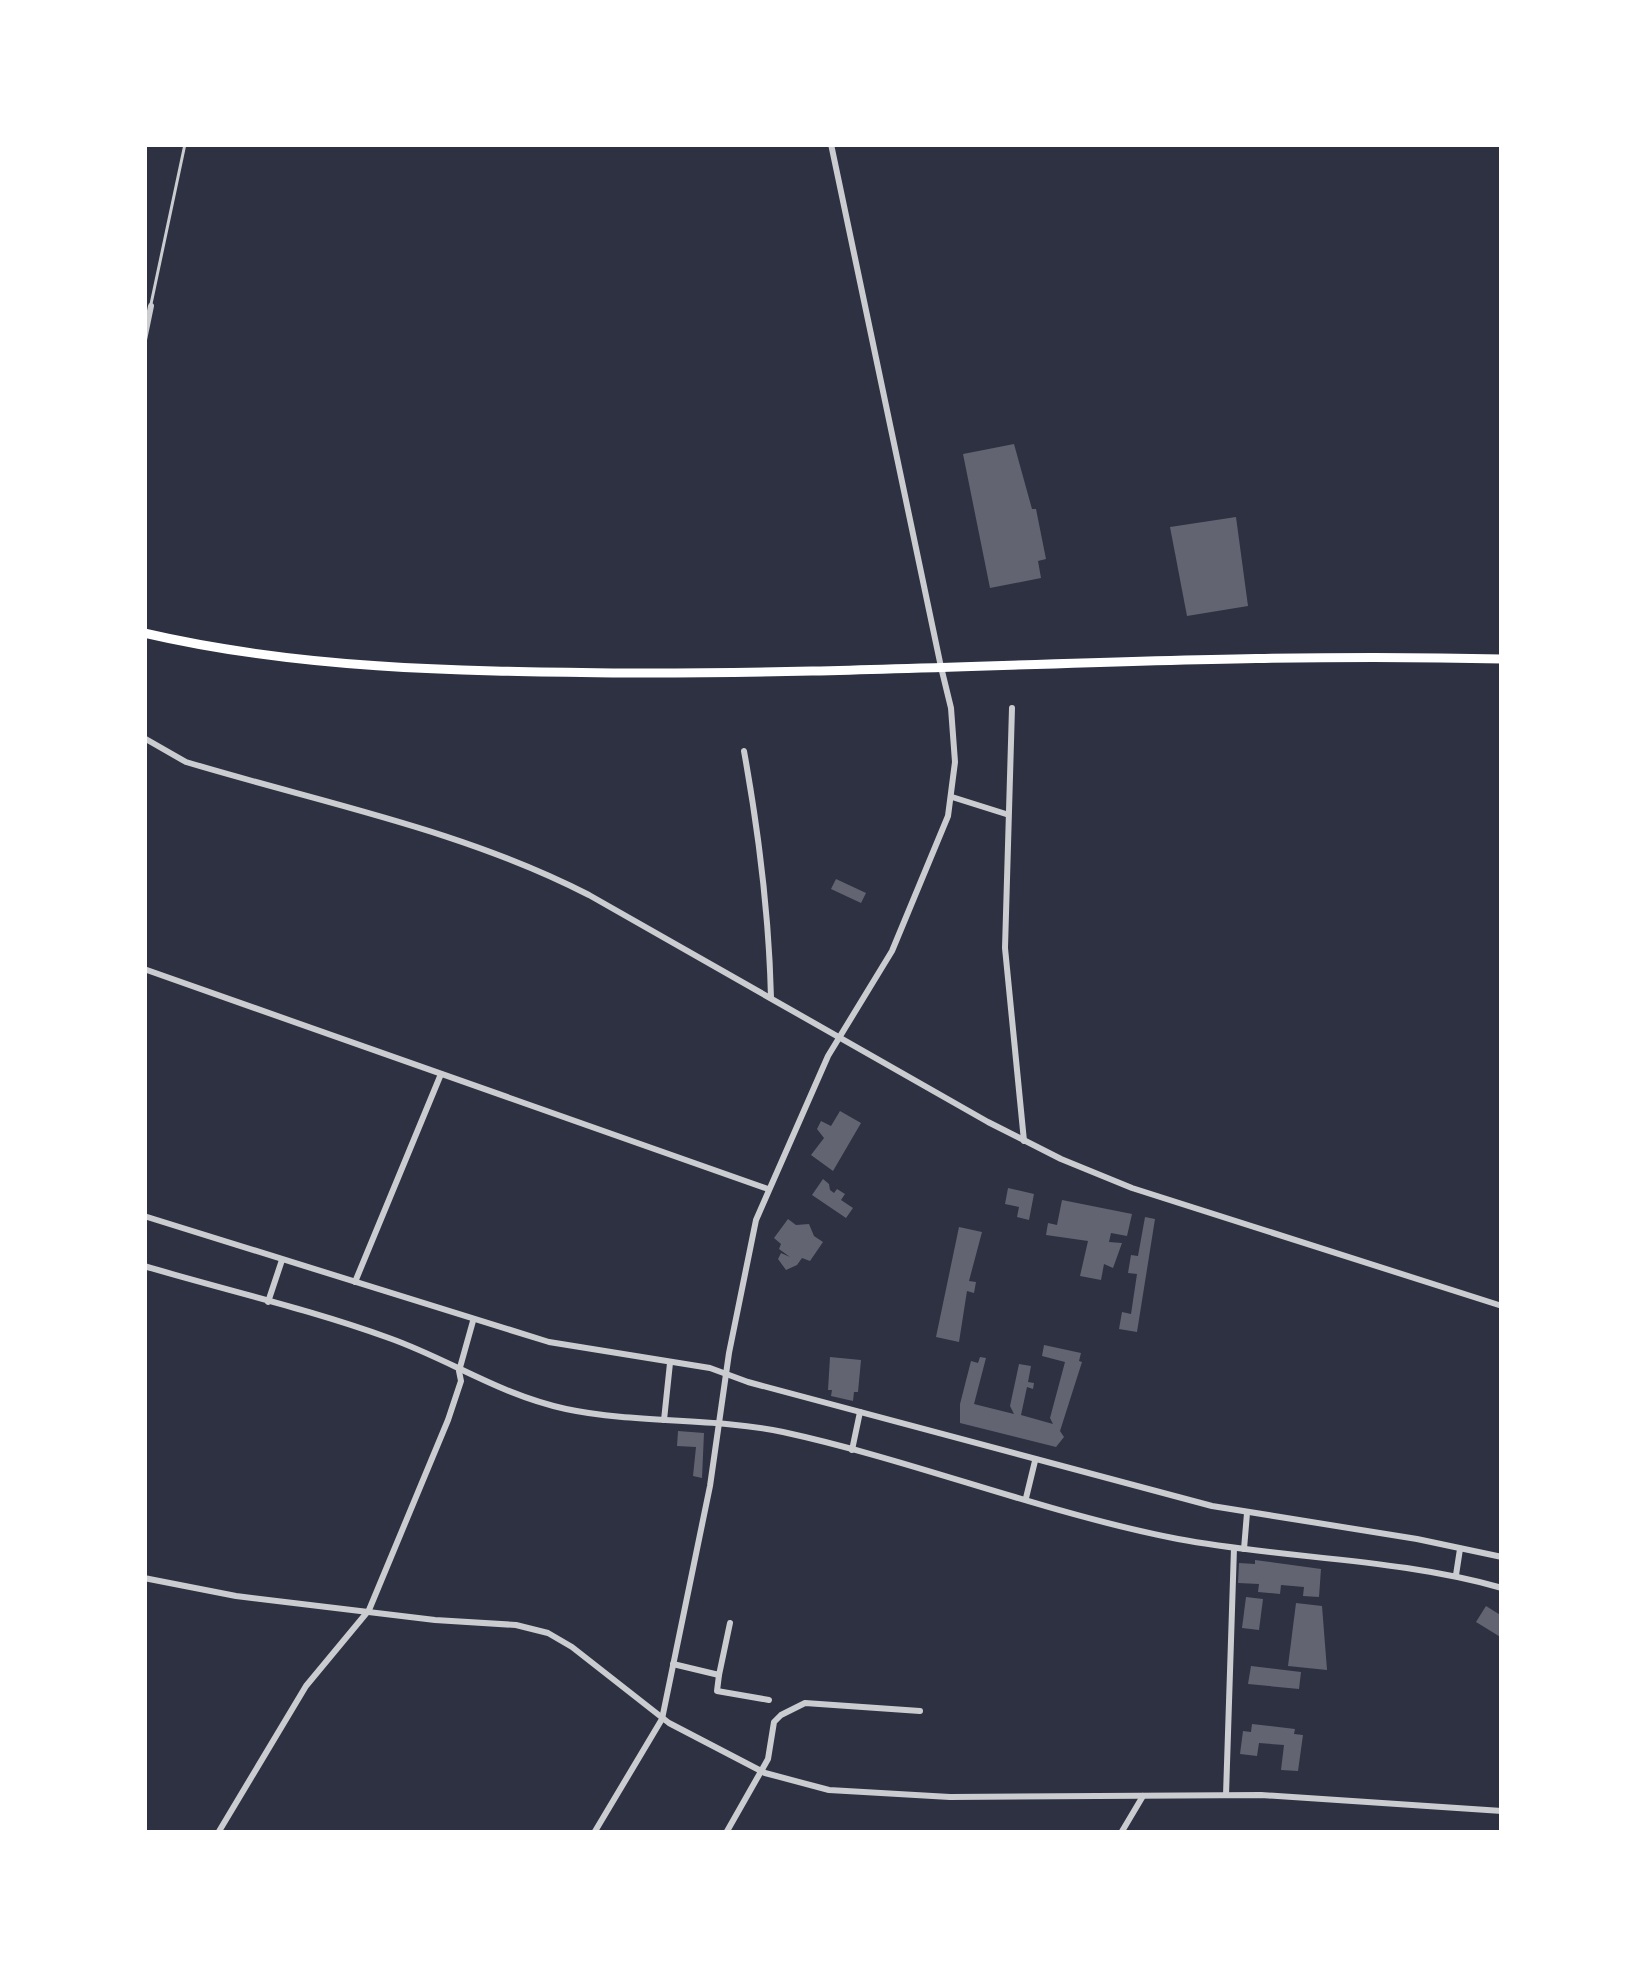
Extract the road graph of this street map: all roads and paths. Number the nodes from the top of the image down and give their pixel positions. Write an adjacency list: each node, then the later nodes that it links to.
1 (185, 144): 3 (lane)
2 (831, 144): 7 (street)
3 (151, 306): 4 (street)
4 (144, 340)
5 (144, 633): 7 (main road)
6 (1502, 659): 7 (main road)
7 (941, 667): 11 (street)
8 (1012, 708): 12 (street)
9 (144, 738): 14 (street)
10 (744, 751): 14 (street)
11 (952, 797): 12 (street); 15 (street)
12 (1007, 814): 17 (street)
13 (144, 969): 16 (street)
14 (771, 998): 15 (street)
15 (839, 1038): 17 (street); 18 (street)
16 (442, 1073): 18 (street); 22 (street)
17 (1024, 1141): 24 (street)
18 (768, 1189): 28 (street)
19 (144, 1216): 20 (street)
20 (282, 1260): 22 (street); 23 (street)
21 (144, 1266): 23 (street)
22 (356, 1282): 25 (street)
23 (267, 1303): 27 (street)
24 (1502, 1306)
25 (473, 1321): 26 (street); 27 (street)
26 (670, 1364): 28 (street); 30 (street)
27 (460, 1370): 30 (street); 43 (street)
28 (727, 1373): 29 (street); 31 (street)
29 (860, 1412): 32 (street); 33 (street)
30 (664, 1420): 31 (street)
31 (718, 1423): 32 (street); 45 (street)
32 (852, 1450): 34 (street)
33 (1035, 1460): 34 (street); 35 (street)
34 (1026, 1498): 37 (street)
35 (1247, 1513): 36 (street); 38 (street)
36 (1460, 1547): 39 (street); 40 (street)
37 (1234, 1549): 38 (street); 51 (street)
38 (1244, 1549): 40 (street)
39 (1502, 1557)
40 (1456, 1575): 42 (street)
41 (144, 1578): 43 (street)
42 (1502, 1588)
43 (369, 1610): 49 (street); 54 (street)
44 (730, 1623): 46 (street)
45 (674, 1664): 46 (street); 49 (street)
46 (719, 1675): 47 (street)
47 (769, 1700)
48 (920, 1711): 50 (street)
49 (662, 1719): 50 (street); 55 (street)
50 (761, 1771): 52 (street); 56 (street)
51 (1226, 1795): 52 (street); 53 (street)
52 (1143, 1796): 57 (street)
53 (1502, 1811)
54 (218, 1833)
55 (594, 1833)
56 (726, 1833)
57 (1121, 1833)

